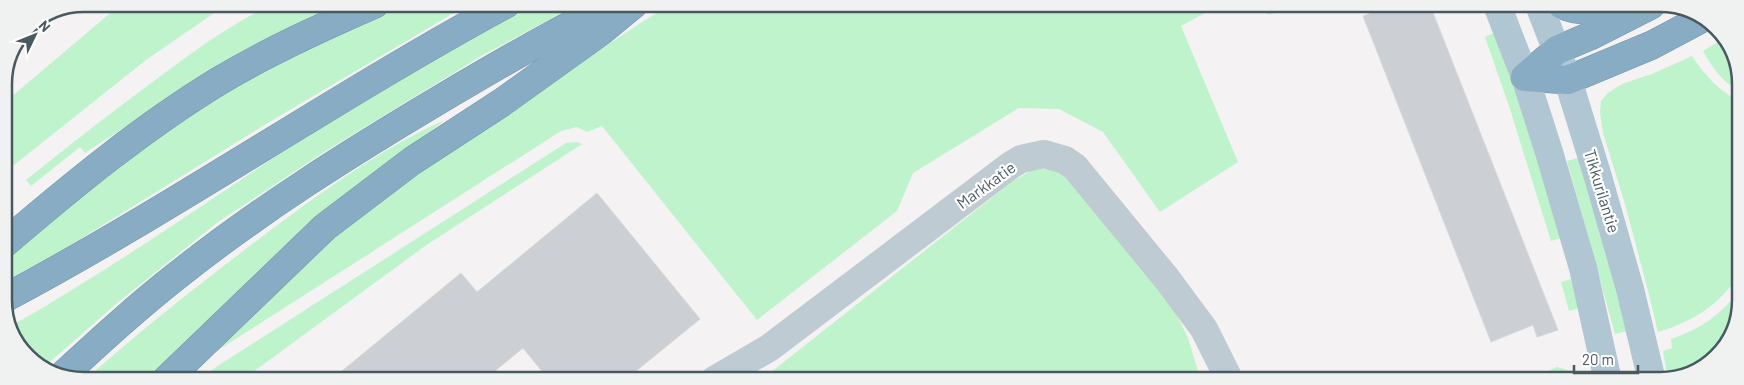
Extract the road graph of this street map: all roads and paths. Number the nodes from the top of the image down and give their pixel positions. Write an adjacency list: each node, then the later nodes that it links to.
1 (357, 12): 12 (highway)
2 (492, 12): 13 (highway)
3 (595, 12): 14 (highway)
4 (624, 12): 15 (highway)
5 (1501, 12): 10 (main road)
6 (1542, 12): 9 (main road, Tikkurilantie)
7 (1638, 12): 9 (highway)
8 (1695, 22): 11 (highway)
9 (1556, 50): 10 (highway); 11 (main road, Tikkurilantie)
10 (1525, 77): 11 (highway); 18 (main road)
11 (1568, 80): 19 (main road, Tikkurilantie)
12 (12, 237)
13 (12, 294)
14 (68, 371)
15 (174, 372)
16 (728, 372): 17 (street, Markkatie)
17 (1226, 372)
18 (1606, 372)
19 (1650, 372)

